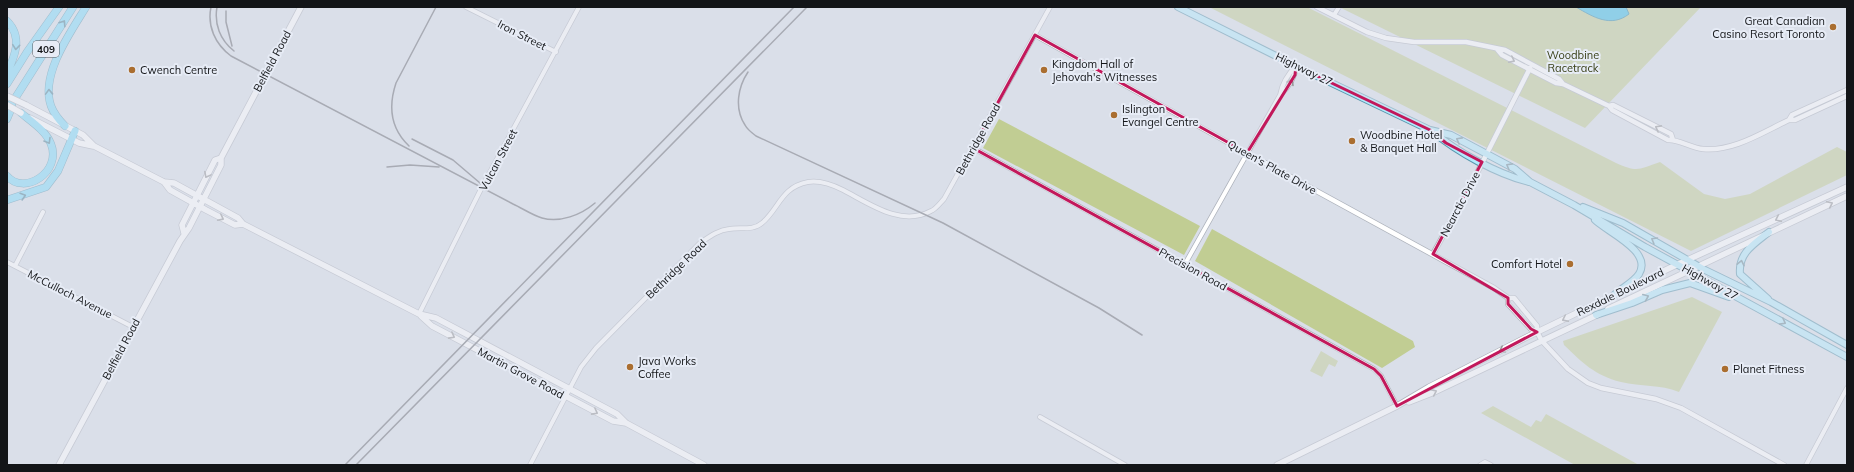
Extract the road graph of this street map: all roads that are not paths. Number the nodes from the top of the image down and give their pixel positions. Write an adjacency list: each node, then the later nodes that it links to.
1 (59, 7): 22 (highway, 409)
2 (73, 7): 24 (highway, 409, one-way to 2)
3 (86, 7): 33 (highway, one-way to 3)
4 (301, 7): 41 (main road, Belfield Road)
5 (466, 7): 17 (street, Iron Street)
6 (580, 7): 17 (street, Vulcan Street)
7 (1050, 7): 15 (street, Bethridge Road)
8 (1178, 7): 13 (main road, Highway 27)
9 (1187, 7): 13 (main road)
10 (1317, 7): 12 (street)
11 (1339, 7): 12 (street)
12 (1334, 15): 16 (street)
13 (1196, 16): 19 (main road, Highway 27)
14 (7, 21): 21 (highway, one-way to 21)
15 (1035, 35): 38 (street, Bethridge Road); 39 (street, Queen's Plate Drive)
16 (1497, 49): 18 (street); 20 (street, one-way to 20)
17 (556, 52): 71 (street, Vulcan Street)
18 (1532, 64): 20 (street, Nearctic Drive); 23 (street)
19 (1296, 66): 34 (main road, Highway 27); 39 (street)
20 (1529, 69): 23 (street); 40 (street, Nearctic Drive)
21 (7, 74)
22 (7, 84)
23 (1563, 84): 32 (street)
24 (19, 90): 29 (highway, 409); 31 (highway)
25 (1847, 90): 32 (street)
26 (7, 96): 33 (main road, Martin Grove Road, bridge)
27 (1847, 96): 32 (street)
28 (7, 106): 30 (main road, Martin Grove Road, bridge)
29 (7, 111)
30 (21, 113): 36 (main road, Martin Grove Road); 43 (highway, one-way to 43)
31 (7, 119)
32 (1789, 120)
33 (65, 126): 35 (main road, Martin Grove Road)
34 (1430, 130): 40 (main road, Highway 27, one-way to 34); 42 (main road, Highway 27)
35 (75, 131): 36 (highway); 37 (main road, Martin Grove Road)
36 (72, 139): 37 (main road, Martin Grove Road); 50 (highway, one-way to 36)
37 (94, 146): 44 (main road, Martin Grove Road)
38 (973, 148): 62 (street, Precision Road); 79 (street, Bethridge Road)
39 (1247, 153): 59 (street, Queen's Plate Drive); 62 (street)
40 (1486, 154): 42 (street, Nearctic Drive); 45 (main road, Highway 27, one-way to 40)
41 (221, 158): 47 (main road, Belfield Road, one-way to 47); 49 (main road, Belfield Road)
42 (1482, 162): 45 (main road, Highway 27); 59 (street, Nearctic Drive)
43 (7, 176)
44 (164, 182): 47 (main road, Martin Grove Road); 51 (main road, Martin Grove Road)
45 (1530, 182): 52 (main road, Highway 27)
46 (1847, 187): 60 (main road, Rexdale Boulevard, one-way to 60)
47 (196, 196): 49 (main road, Martin Grove Road); 51 (main road, Belfield Road)
48 (1847, 196): 57 (main road, Rexdale Boulevard, one-way to 48)
49 (203, 199): 53 (main road, Belfield Road); 56 (main road, Martin Grove Road)
50 (7, 200)
51 (193, 203): 53 (main road, Martin Grove Road); 58 (main road, Belfield Road)
52 (1574, 205): 55 (main road, Highway 27); 60 (main road, Highway 27, one-way to 52)
53 (200, 206): 56 (main road, Martin Grove Road, one-way to 56); 58 (main road, Belfield Road)
54 (43, 212): 65 (street)
55 (1588, 214): 63 (main road, Highway 27); 67 (main road)
56 (243, 224): 71 (main road, Martin Grove Road)
57 (1769, 232): 64 (main road, Rexdale Boulevard); 69 (main road, one-way to 57)
58 (184, 233): 73 (main road, Belfield Road)
59 (1433, 254): 68 (street, Queen's Plate Drive)
60 (1688, 260): 63 (main road, Rexdale Boulevard); 64 (main road, Highway 27)
61 (7, 262): 65 (street, McCulloch Avenue)
62 (1186, 264): 81 (street, Precision Road)
63 (1678, 265): 66 (main road, Highway 27); 67 (main road, Rexdale Boulevard)
64 (1698, 265): 66 (main road, Rexdale Boulevard); 69 (main road, Highway 27)
65 (15, 266): 73 (street, McCulloch Avenue)
66 (1688, 270): 70 (main road, Highway 27); 72 (main road, Rexdale Boulevard)
67 (1613, 296): 74 (main road, Rexdale Boulevard, one-way to 74)
68 (1508, 298): 74 (street, Queen's Plate Drive); 74 (street, Queen's Plate Drive)
69 (1771, 302): 76 (main road, Highway 27)
70 (1748, 304): 72 (main road, one-way to 70); 77 (main road, Highway 27, one-way to 77)
71 (420, 314): 79 (main road, Martin Grove Road); 80 (main road, Martin Grove Road, one-way to 80)
72 (1596, 315): 75 (main road, Rexdale Boulevard)
73 (133, 327): 84 (main road, Belfield Road)
74 (1537, 332): 75 (street, Queen's Plate Drive); 81 (main road, Rexdale Boulevard, one-way to 81)
75 (1542, 341): 81 (main road, Rexdale Boulevard, one-way to 75); 91 (street, Queen's Plate Drive)
76 (1847, 345)
77 (1846, 356)
78 (1847, 388): 92 (street)
79 (570, 390): 80 (street, Bethridge Road); 83 (main road, Martin Grove Road)
80 (566, 397): 83 (main road, Martin Grove Road, one-way to 83); 85 (street, Bethridge Road)
81 (1397, 406): 88 (main road, Rexdale Boulevard)
82 (1040, 417): 87 (street)
83 (626, 424): 86 (main road, Martin Grove Road)
84 (59, 465)
85 (530, 465)
86 (704, 465)
87 (1125, 465)
88 (1277, 465)
89 (1480, 465): 90 (street)
90 (1491, 465)
91 (1784, 465)
92 (1806, 465)

